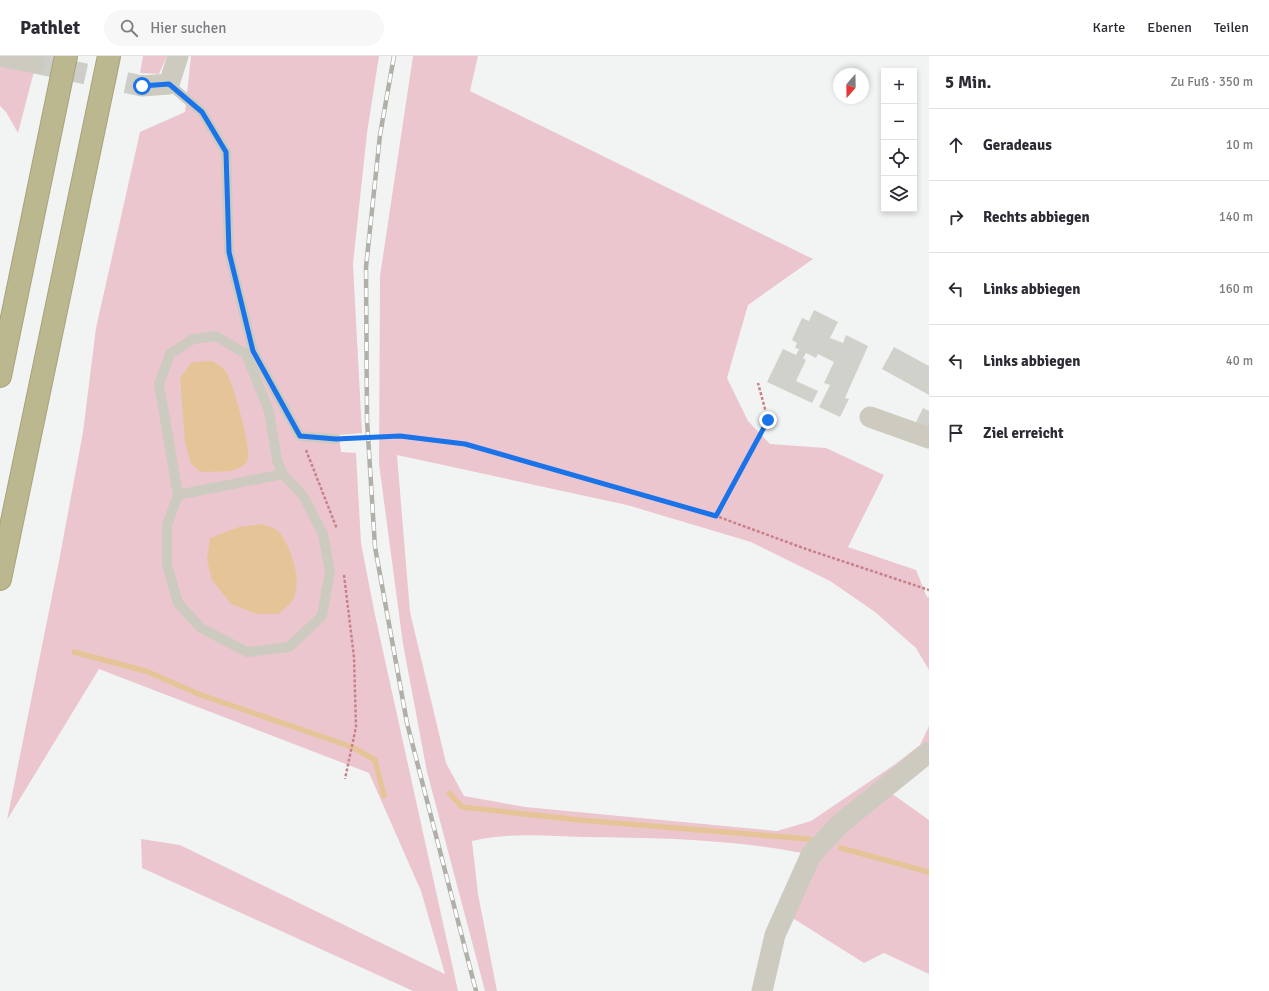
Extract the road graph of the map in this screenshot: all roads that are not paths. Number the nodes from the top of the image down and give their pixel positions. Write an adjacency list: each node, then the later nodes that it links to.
1 (0, 56): 5 (street)
2 (66, 56): 9 (highway)
3 (108, 56): 15 (highway)
4 (178, 56): 6 (street)
5 (35, 63)
6 (169, 84): 7 (street); 8 (lane)
7 (142, 86)
8 (249, 352): 12 (lane); 13 (lane); 14 (lane)
9 (0, 376)
10 (870, 417): 11 (street)
11 (929, 438)
12 (336, 439)
13 (283, 474): 14 (lane); 14 (lane)
14 (178, 495)
15 (0, 579)
16 (929, 752): 17 (street)
17 (762, 991)

